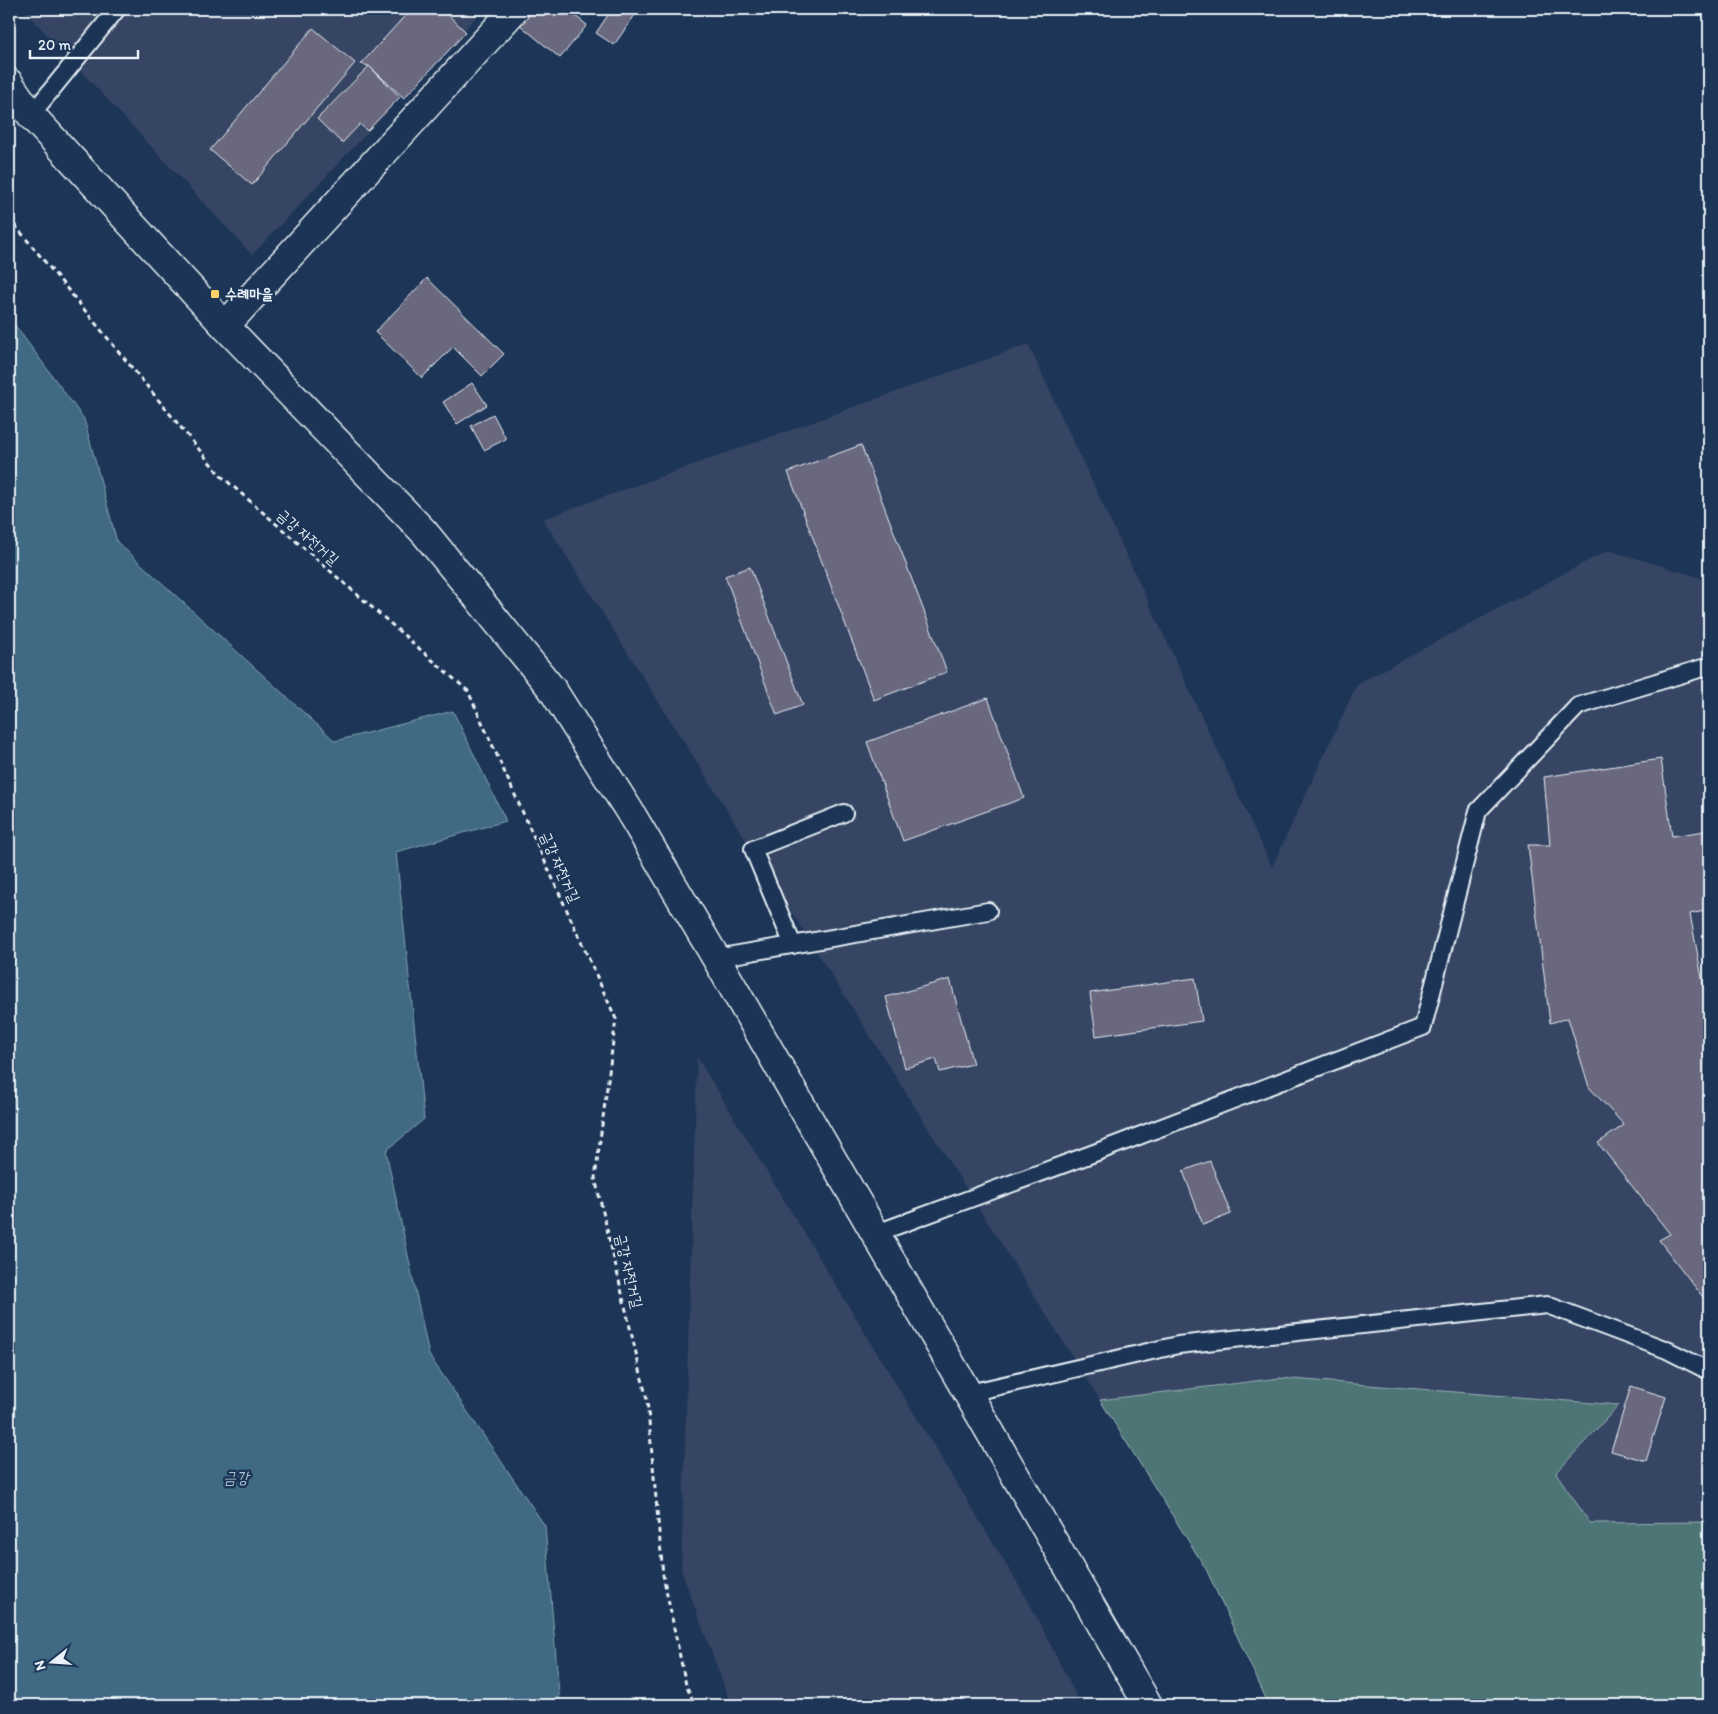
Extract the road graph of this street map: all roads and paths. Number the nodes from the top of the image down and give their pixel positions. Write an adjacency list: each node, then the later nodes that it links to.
1 (118, 9): 4 (lane)
2 (515, 9): 6 (street)
3 (9, 83): 4 (street)
4 (31, 115): 6 (street)
5 (9, 218): 15 (path, 금강 자전거길)
6 (225, 326): 11 (street)
7 (1709, 666): 12 (lane)
8 (844, 813): 10 (lane)
9 (988, 911): 10 (lane)
10 (793, 945): 11 (lane)
11 (716, 958): 12 (street)
12 (877, 1234): 14 (street)
13 (1709, 1371): 14 (lane)
14 (969, 1393): 16 (street)
15 (695, 1705)
16 (1148, 1705)

